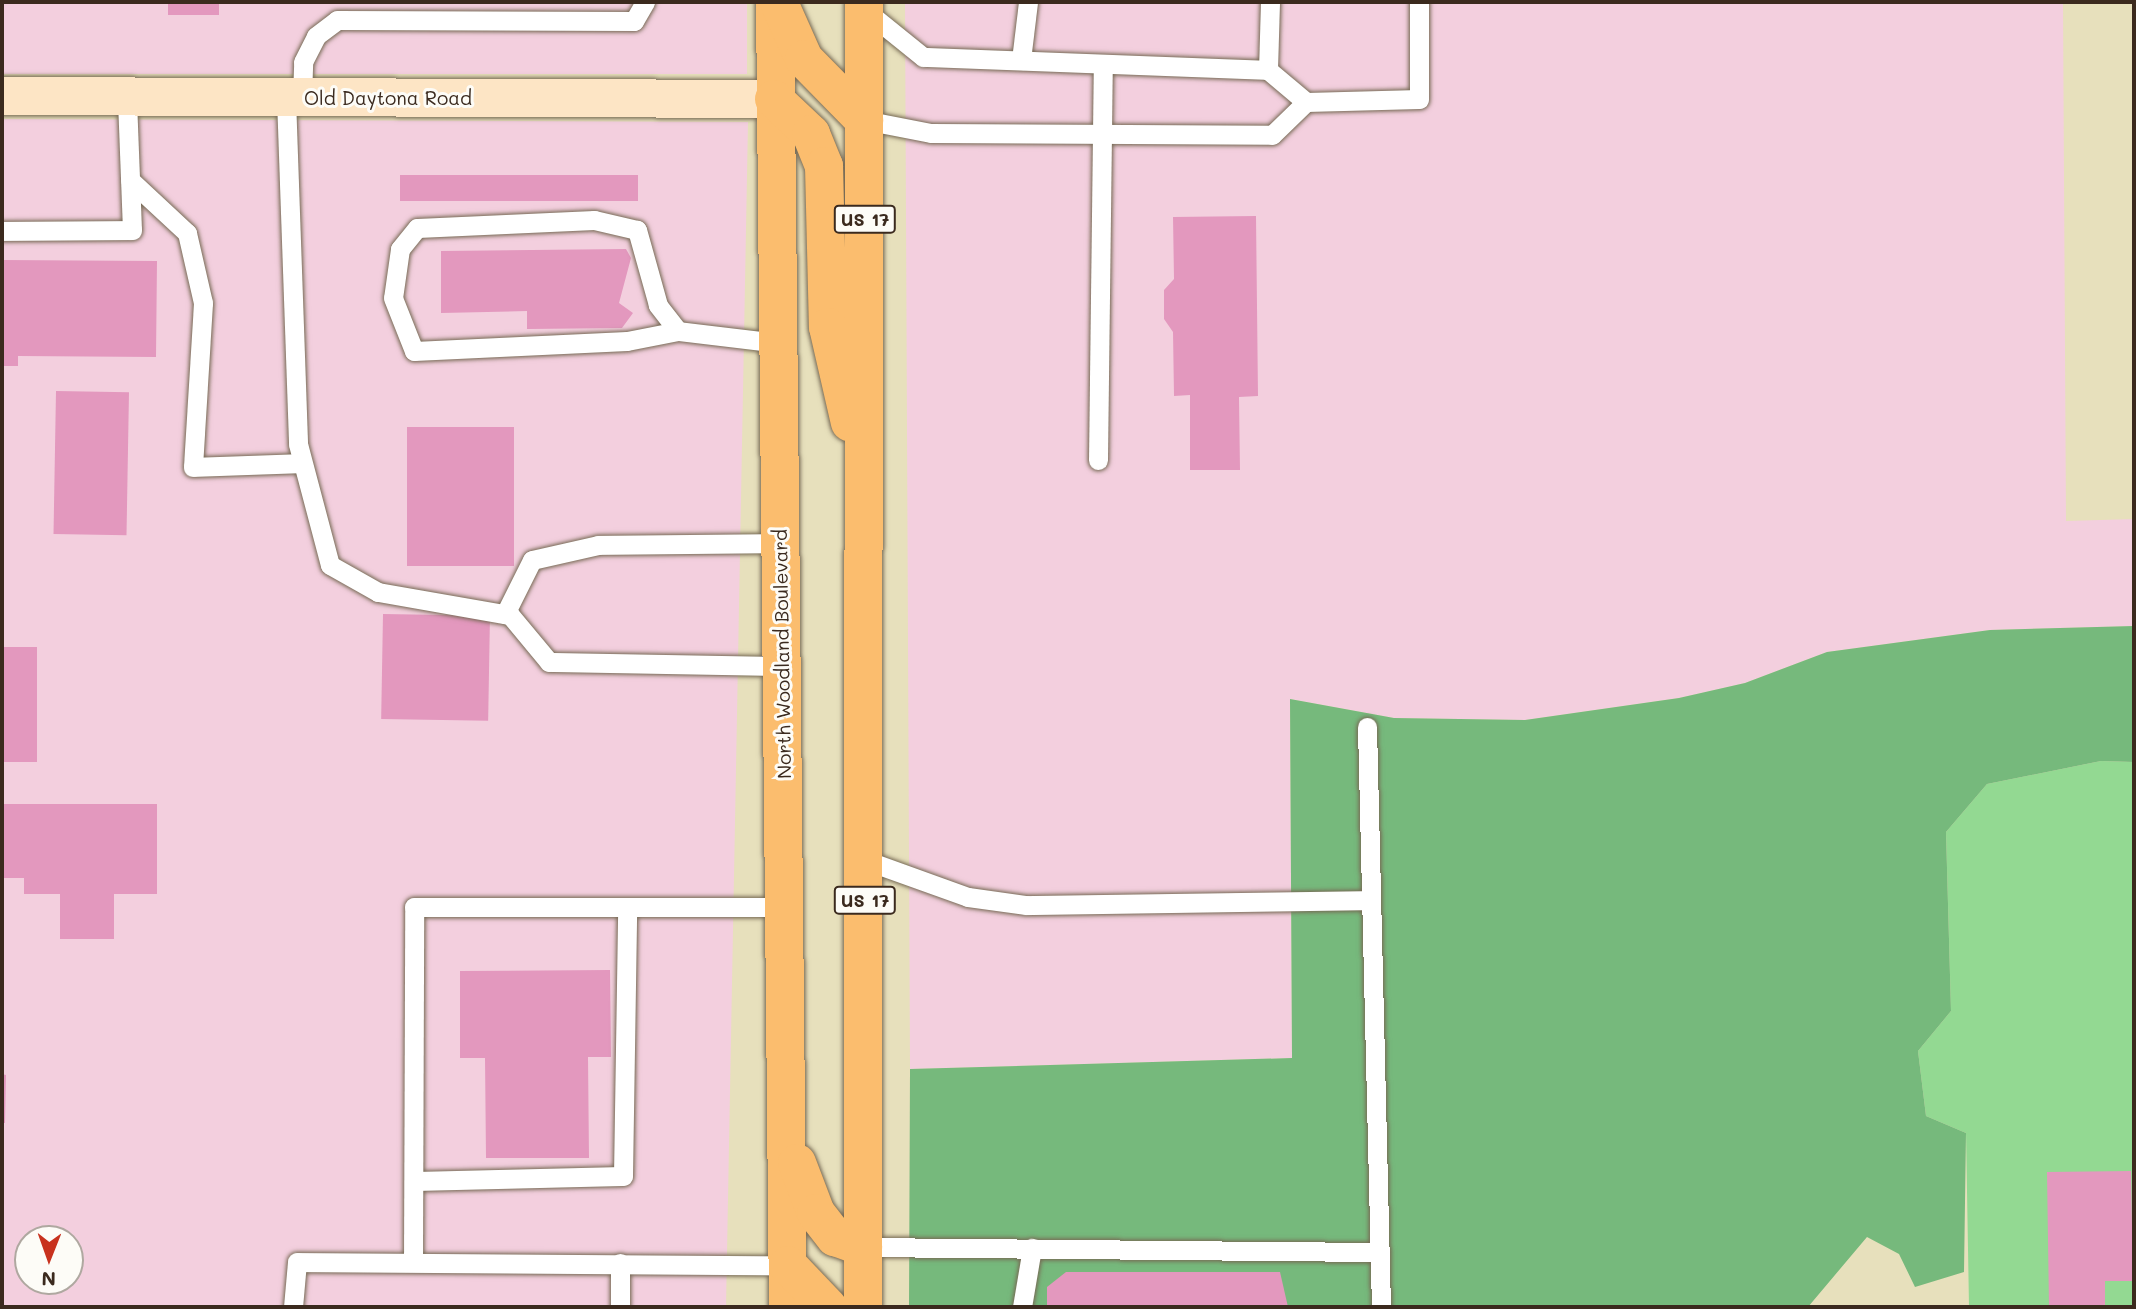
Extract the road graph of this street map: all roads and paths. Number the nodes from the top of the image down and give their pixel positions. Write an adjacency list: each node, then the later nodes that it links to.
1 (645, 2): 8 (lane)
2 (776, 2): 15 (main road, North Woodland Boulevard); 17 (main road)
3 (1028, 2): 9 (lane)
4 (1270, 2): 11 (lane)
5 (1419, 2): 16 (lane)
6 (864, 6): 9 (lane); 17 (main road, US 17)
7 (362, 11): 8 (lane); 14 (lane)
8 (414, 11)
9 (1021, 60): 10 (lane)
10 (1103, 64): 11 (lane); 18 (lane)
11 (1268, 70): 16 (lane)
12 (2, 96): 13 (street, Old Daytona Road)
13 (127, 97): 14 (street, Old Daytona Road); 19 (lane)
14 (294, 98): 15 (street, Old Daytona Road); 24 (lane)
15 (774, 99): 22 (main road, North Woodland Boulevard); 25 (main road)
16 (1306, 102): 18 (lane)
17 (864, 120): 18 (lane); 25 (main road, US 17)
18 (1103, 133): 23 (lane)
19 (130, 180): 20 (lane); 24 (lane)
20 (2, 231)
21 (678, 331): 21 (lane); 22 (lane)
22 (778, 343): 26 (main road, North Woodland Boulevard)
23 (1097, 460)
24 (302, 463): 27 (lane)
25 (866, 494): 30 (main road, US 17)
26 (781, 543): 27 (lane); 28 (main road, North Woodland Boulevard)
27 (505, 614): 28 (lane)
28 (782, 666): 33 (main road, North Woodland Boulevard)
29 (1367, 727): 31 (lane)
30 (866, 860): 31 (lane); 36 (main road, US 17)
31 (1369, 900): 38 (lane)
32 (627, 907): 33 (lane); 35 (lane); 35 (lane)
33 (784, 907): 34 (main road, North Woodland Boulevard)
34 (787, 1138): 36 (main road); 41 (main road, North Woodland Boulevard)
35 (414, 1181): 39 (lane)
36 (863, 1247): 37 (lane); 46 (main road, US 17)
37 (1032, 1248): 38 (lane); 47 (lane)
38 (1379, 1252): 48 (lane)
39 (414, 1262): 40 (lane); 42 (lane)
40 (620, 1264): 41 (lane); 43 (lane)
41 (788, 1265): 44 (main road, North Woodland Boulevard); 45 (main road)
42 (293, 1307)
43 (620, 1307)
44 (788, 1307)
45 (828, 1307)
46 (863, 1307)
47 (1022, 1307)
48 (1381, 1307)

